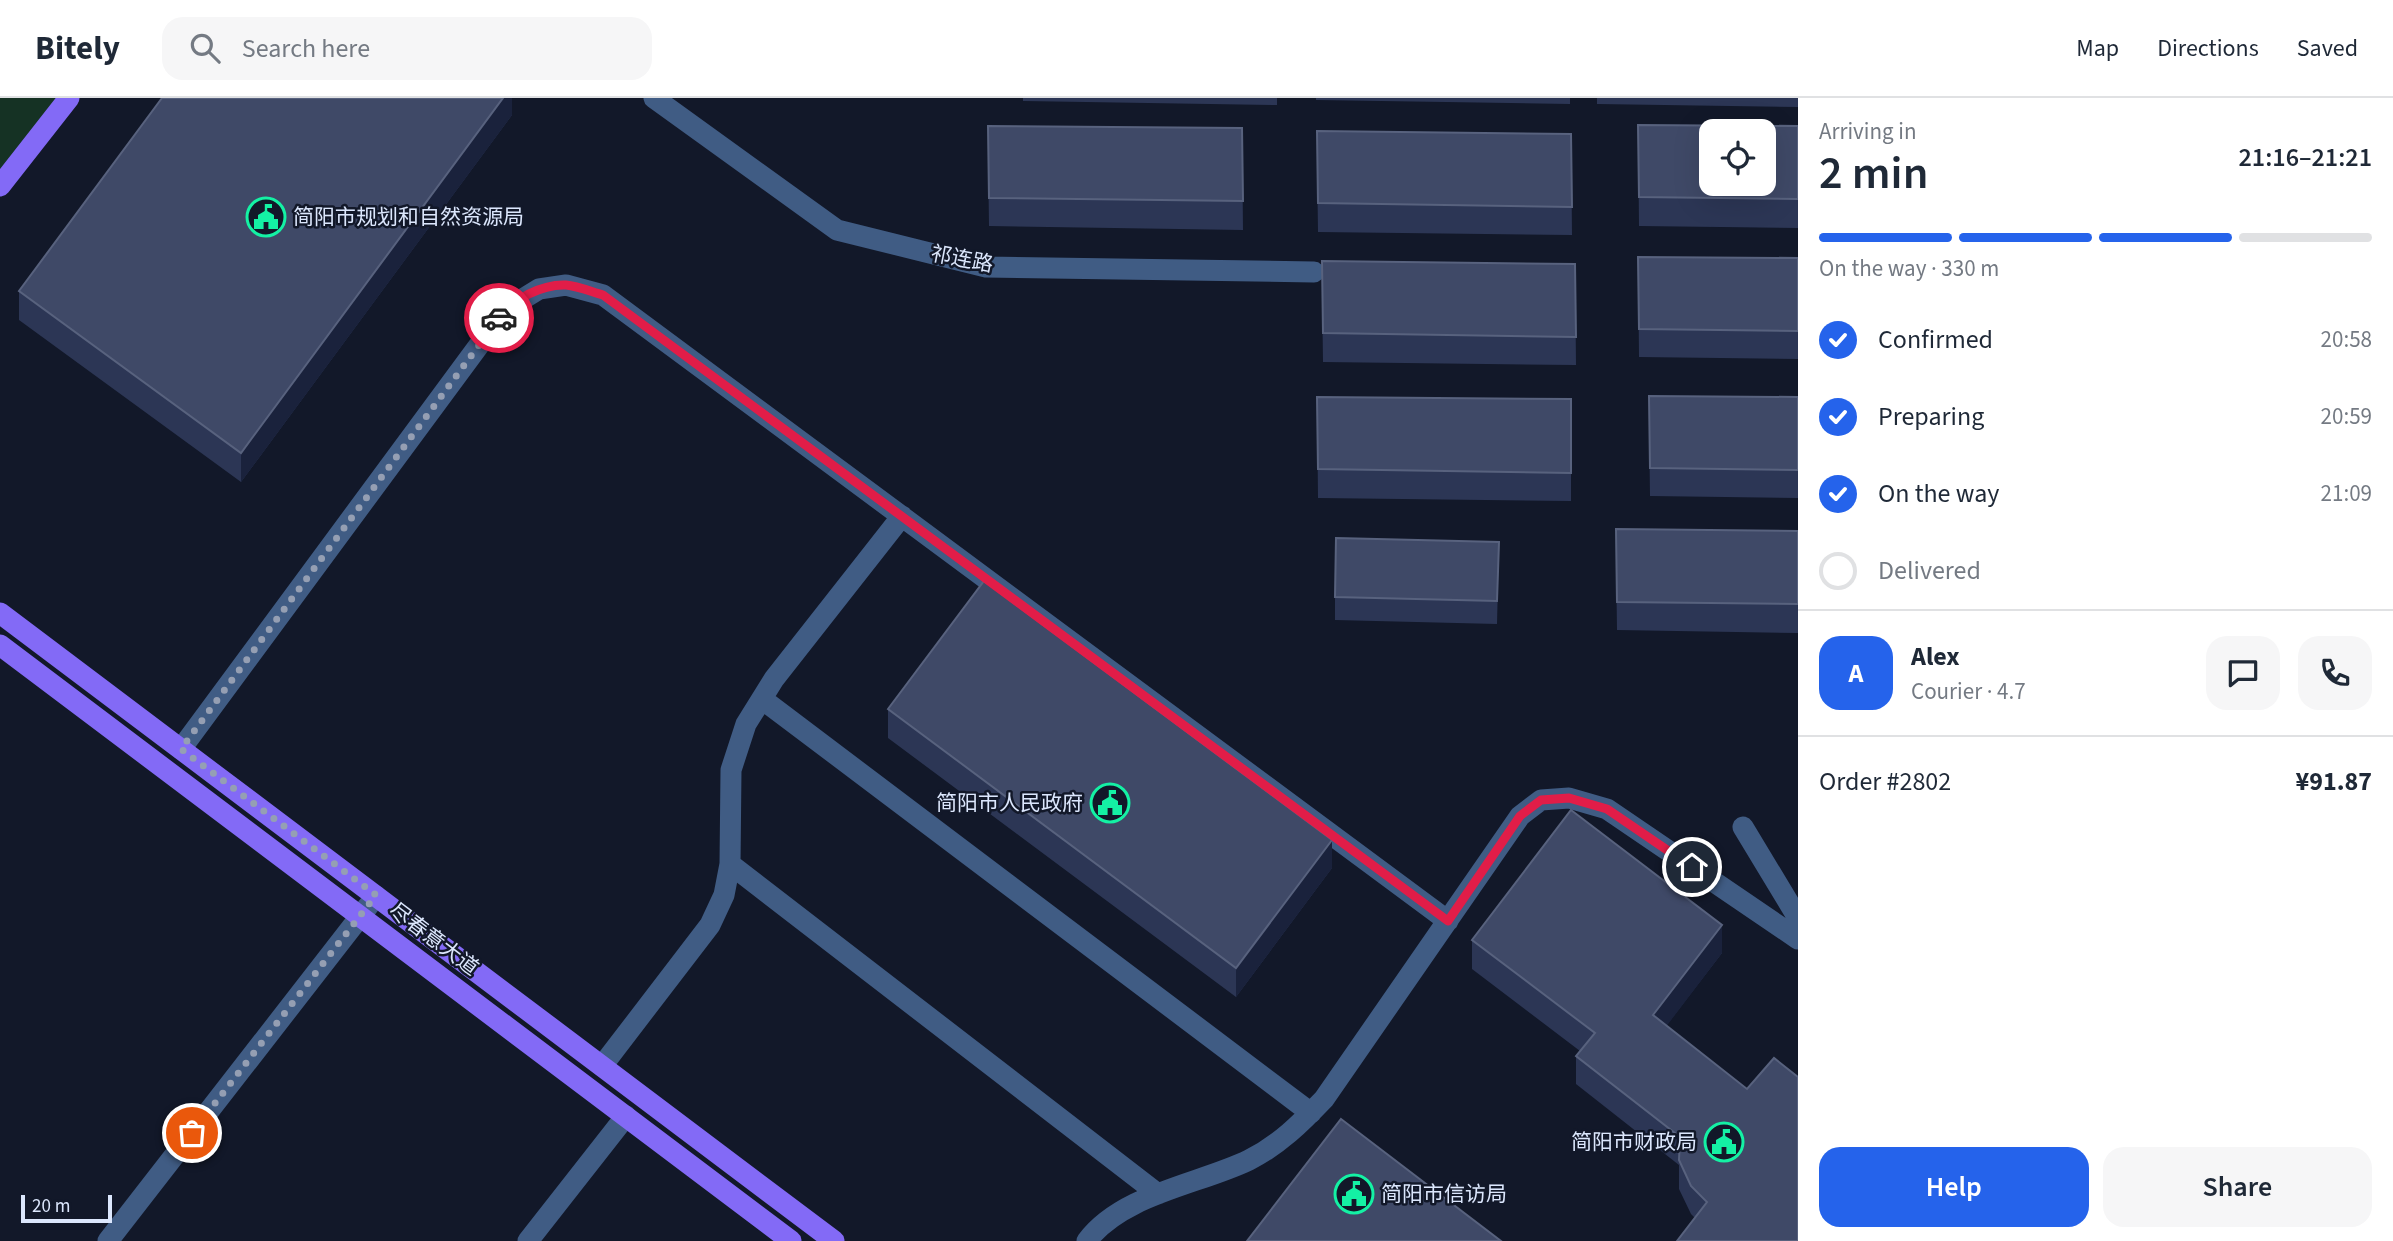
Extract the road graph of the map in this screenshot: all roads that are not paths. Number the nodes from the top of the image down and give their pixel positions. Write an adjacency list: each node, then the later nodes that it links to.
1 (69, 98): 3 (main road)
2 (654, 98): 4 (street, 祁连路)
3 (0, 186)
4 (1314, 272)
5 (902, 516): 8 (street); 9 (street); 15 (street)
6 (0, 613): 9 (main road, 尽春意大道)
7 (0, 645): 13 (main road, 尽春意大道)
8 (762, 699): 11 (street); 18 (street)
9 (181, 749): 12 (main road, 尽春意大道)
10 (1744, 827): 14 (street)
11 (730, 864): 17 (street); 20 (street)
12 (376, 895): 13 (street); 17 (main road, 尽春意大道)
13 (360, 916): 19 (main road, 尽春意大道); 21 (street)
14 (1798, 918)
15 (1448, 921): 16 (street); 18 (street)
16 (1798, 939)
17 (602, 1066): 24 (main road, 尽春意大道)
18 (1311, 1112): 20 (street)
19 (626, 1116): 22 (street); 23 (main road, 尽春意大道)
20 (1158, 1194): 25 (street)
21 (108, 1241)
22 (528, 1241)
23 (792, 1241)
24 (834, 1241)
25 (1087, 1241)

